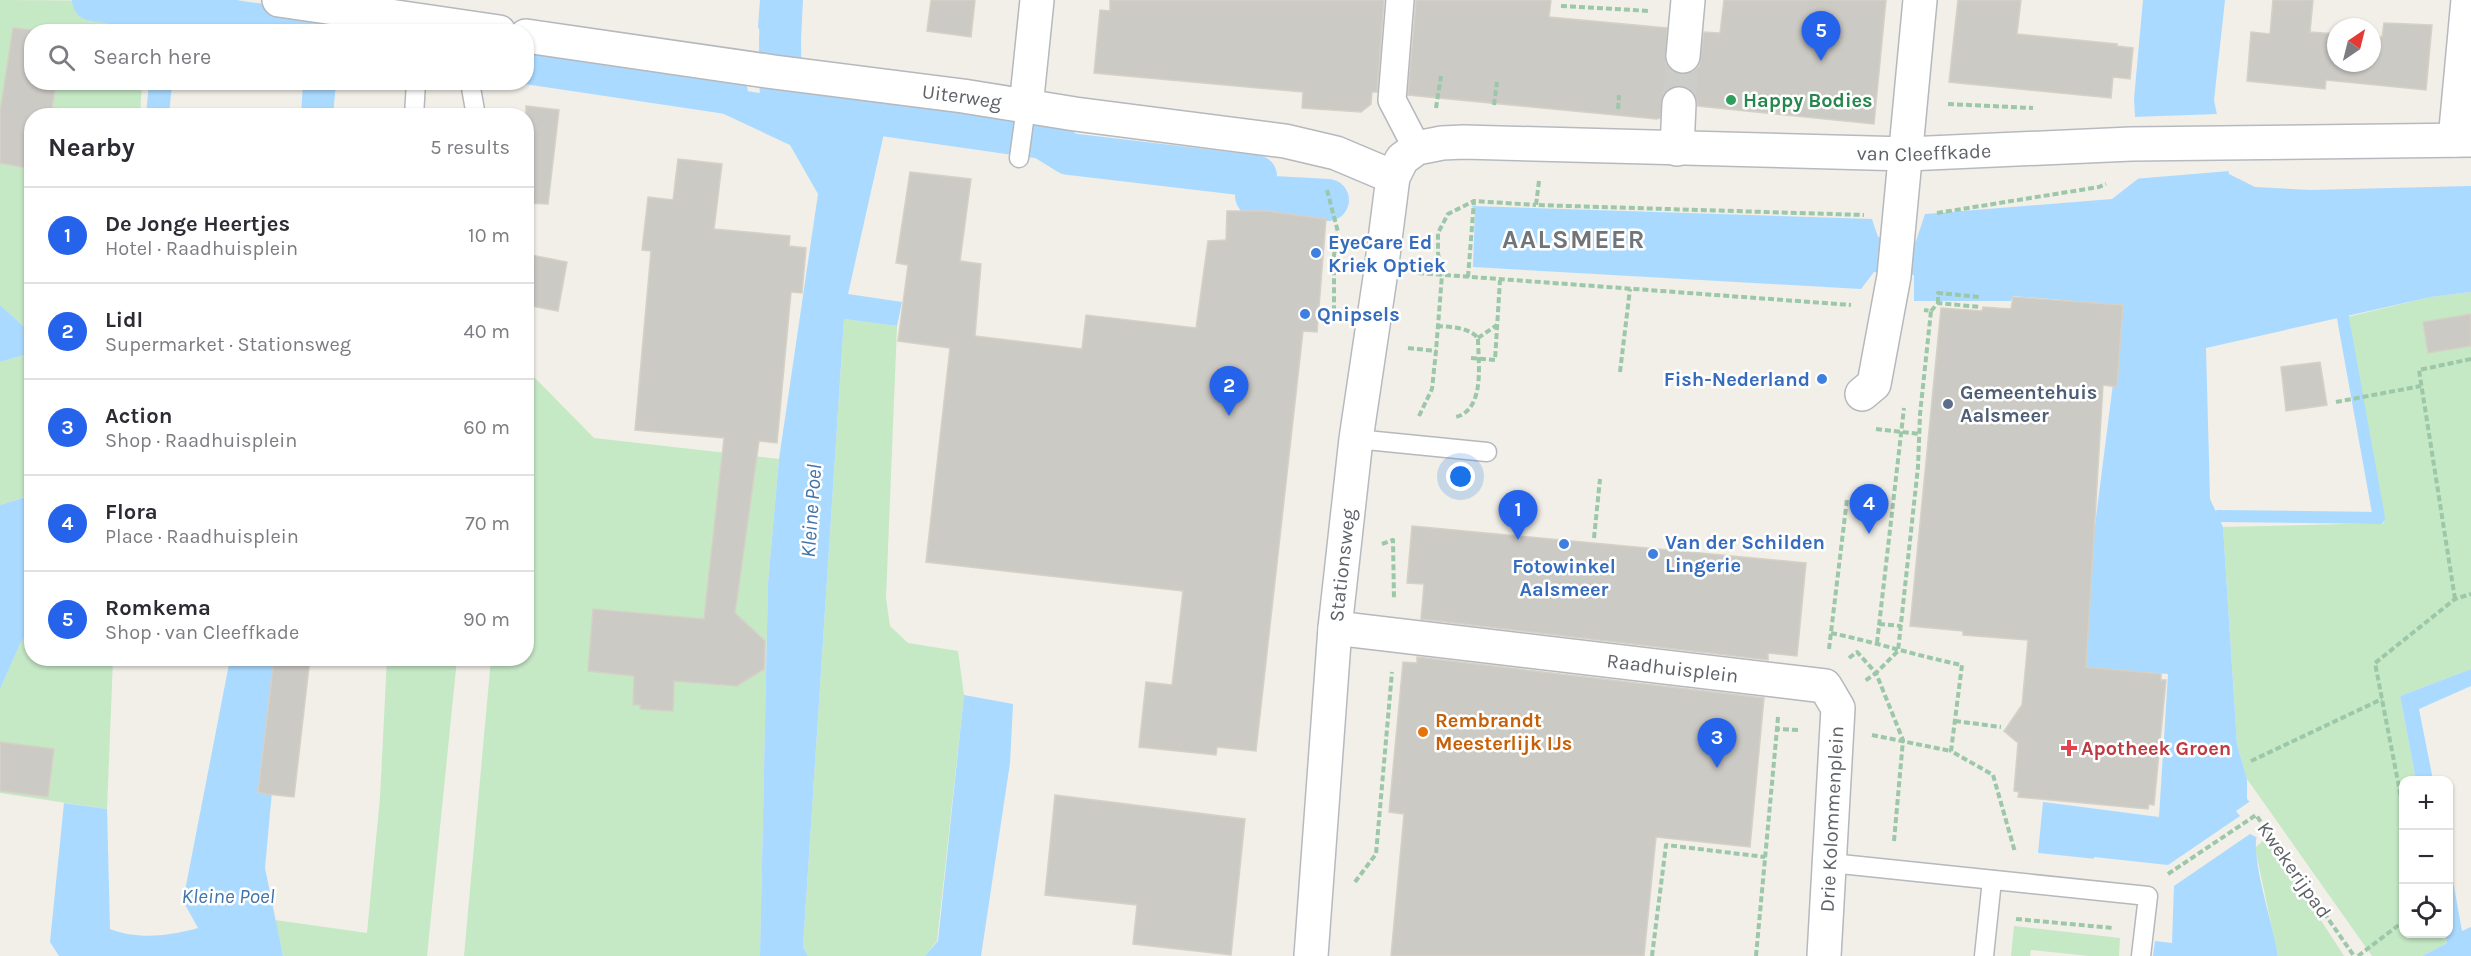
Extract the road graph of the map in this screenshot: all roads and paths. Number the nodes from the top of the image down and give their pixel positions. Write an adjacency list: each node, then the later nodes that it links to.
1 (279, 0): 8 (street)
2 (1037, 0): 20 (street)
3 (1400, 0): 27 (street)
4 (1920, 0): 18 (street)
5 (2468, 0): 25 (street)
6 (1561, 6): 7 (path)
7 (1688, 7): 10 (street)
8 (412, 24)
9 (534, 37): 20 (street, Uiterweg)
10 (1683, 56)
11 (1441, 76): 16 (path)
12 (1497, 82): 17 (path)
13 (416, 90): 21 (lane)
14 (471, 90): 22 (lane)
15 (1619, 95): 24 (path)
16 (1437, 100)
17 (1494, 101)
18 (1912, 102): 23 (path); 29 (street)
19 (1679, 104): 28 (street)
20 (1026, 107): 30 (lane); 31 (street, Uiterweg)
21 (414, 108)
22 (475, 108)
23 (2034, 108)
24 (1618, 111)
25 (2463, 140): 29 (street, van Cleeffkade)
26 (1544, 145): 27 (street, van Cleeffkade); 28 (street, van Cleeffkade); 34 (path)
27 (1417, 148): 31 (street)
28 (1677, 149): 29 (street, van Cleeffkade)
29 (1907, 154): 35 (street)
30 (1019, 158)
31 (1393, 177): 36 (street, Stationsweg)
32 (2108, 183): 35 (path)
33 (1474, 201): 34 (path); 37 (path); 38 (path)
34 (1536, 205): 35 (path)
35 (1898, 228): 39 (street)
36 (1381, 271): 37 (path); 62 (street, Stationsweg)
37 (1442, 275): 38 (path); 47 (path)
38 (1468, 277): 40 (path)
39 (1894, 279): 41 (path); 55 (street)
40 (1500, 280): 41 (path); 46 (path)
41 (1630, 289): 53 (path)
42 (1980, 297): 43 (path)
43 (1938, 303): 44 (path); 45 (path)
44 (1980, 307)
45 (1931, 311)
46 (1497, 325): 48 (path); 50 (path)
47 (1437, 326): 48 (path); 57 (path)
48 (1478, 338): 50 (path)
49 (1471, 358): 50 (path)
50 (1478, 359): 59 (path)
51 (2471, 359): 54 (path)
52 (1924, 369): 61 (path)
53 (1620, 372)
54 (2421, 386): 56 (path); 71 (path)
55 (1862, 394)
56 (2336, 402)
57 (1421, 412): 58 (path); 63 (path)
58 (1428, 415)
59 (1450, 419)
60 (1883, 430): 61 (path)
61 (1920, 434): 73 (path)
62 (1356, 438): 63 (lane); 74 (street, Stationsweg)
63 (1405, 444): 64 (lane)
64 (1487, 452)
65 (1898, 458): 72 (path)
66 (1600, 479): 68 (path)
67 (1846, 499): 75 (path)
68 (1594, 538)
69 (1393, 540): 76 (path)
70 (2471, 594): 71 (path)
71 (2455, 599): 80 (path)
72 (1879, 624): 73 (path); 77 (path)
73 (1901, 627): 78 (path)
74 (1335, 628): 76 (street, Raadhuisplein); 99 (street, Stationsweg)
75 (1831, 633): 77 (path); 79 (path)
76 (1395, 635): 79 (street, Raadhuisplein); 95 (path)
77 (1877, 642): 78 (path)
78 (1898, 651): 81 (path); 85 (path)
79 (1825, 686): 84 (street, Drie Kolommenplein)
80 (2382, 699): 87 (path); 88 (path)
81 (1955, 721): 82 (path); 86 (path)
82 (2001, 727)
83 (1777, 729): 89 (path)
84 (1837, 733): 85 (path); 90 (street, Drie Kolommenplein)
85 (1903, 741): 86 (path); 91 (path)
86 (1951, 751): 94 (path)
87 (2251, 761)
88 (2399, 791)
89 (1765, 857): 100 (path); 101 (path)
90 (1831, 863): 91 (lane); 102 (street, Drie Kolommenplein)
91 (1892, 869): 93 (lane)
92 (2160, 873): 105 (path, Kwekerijpad)
93 (1992, 880): 94 (lane); 96 (lane)
94 (2022, 882): 98 (lane)
95 (1349, 890)
96 (1988, 915): 98 (path); 103 (lane)
97 (2399, 924): 105 (path)
98 (2144, 931): 104 (lane)
99 (1311, 956)
100 (1652, 956)
101 (1756, 956)
102 (1824, 956)
103 (1984, 956)
104 (2141, 956)
105 (2356, 956)

